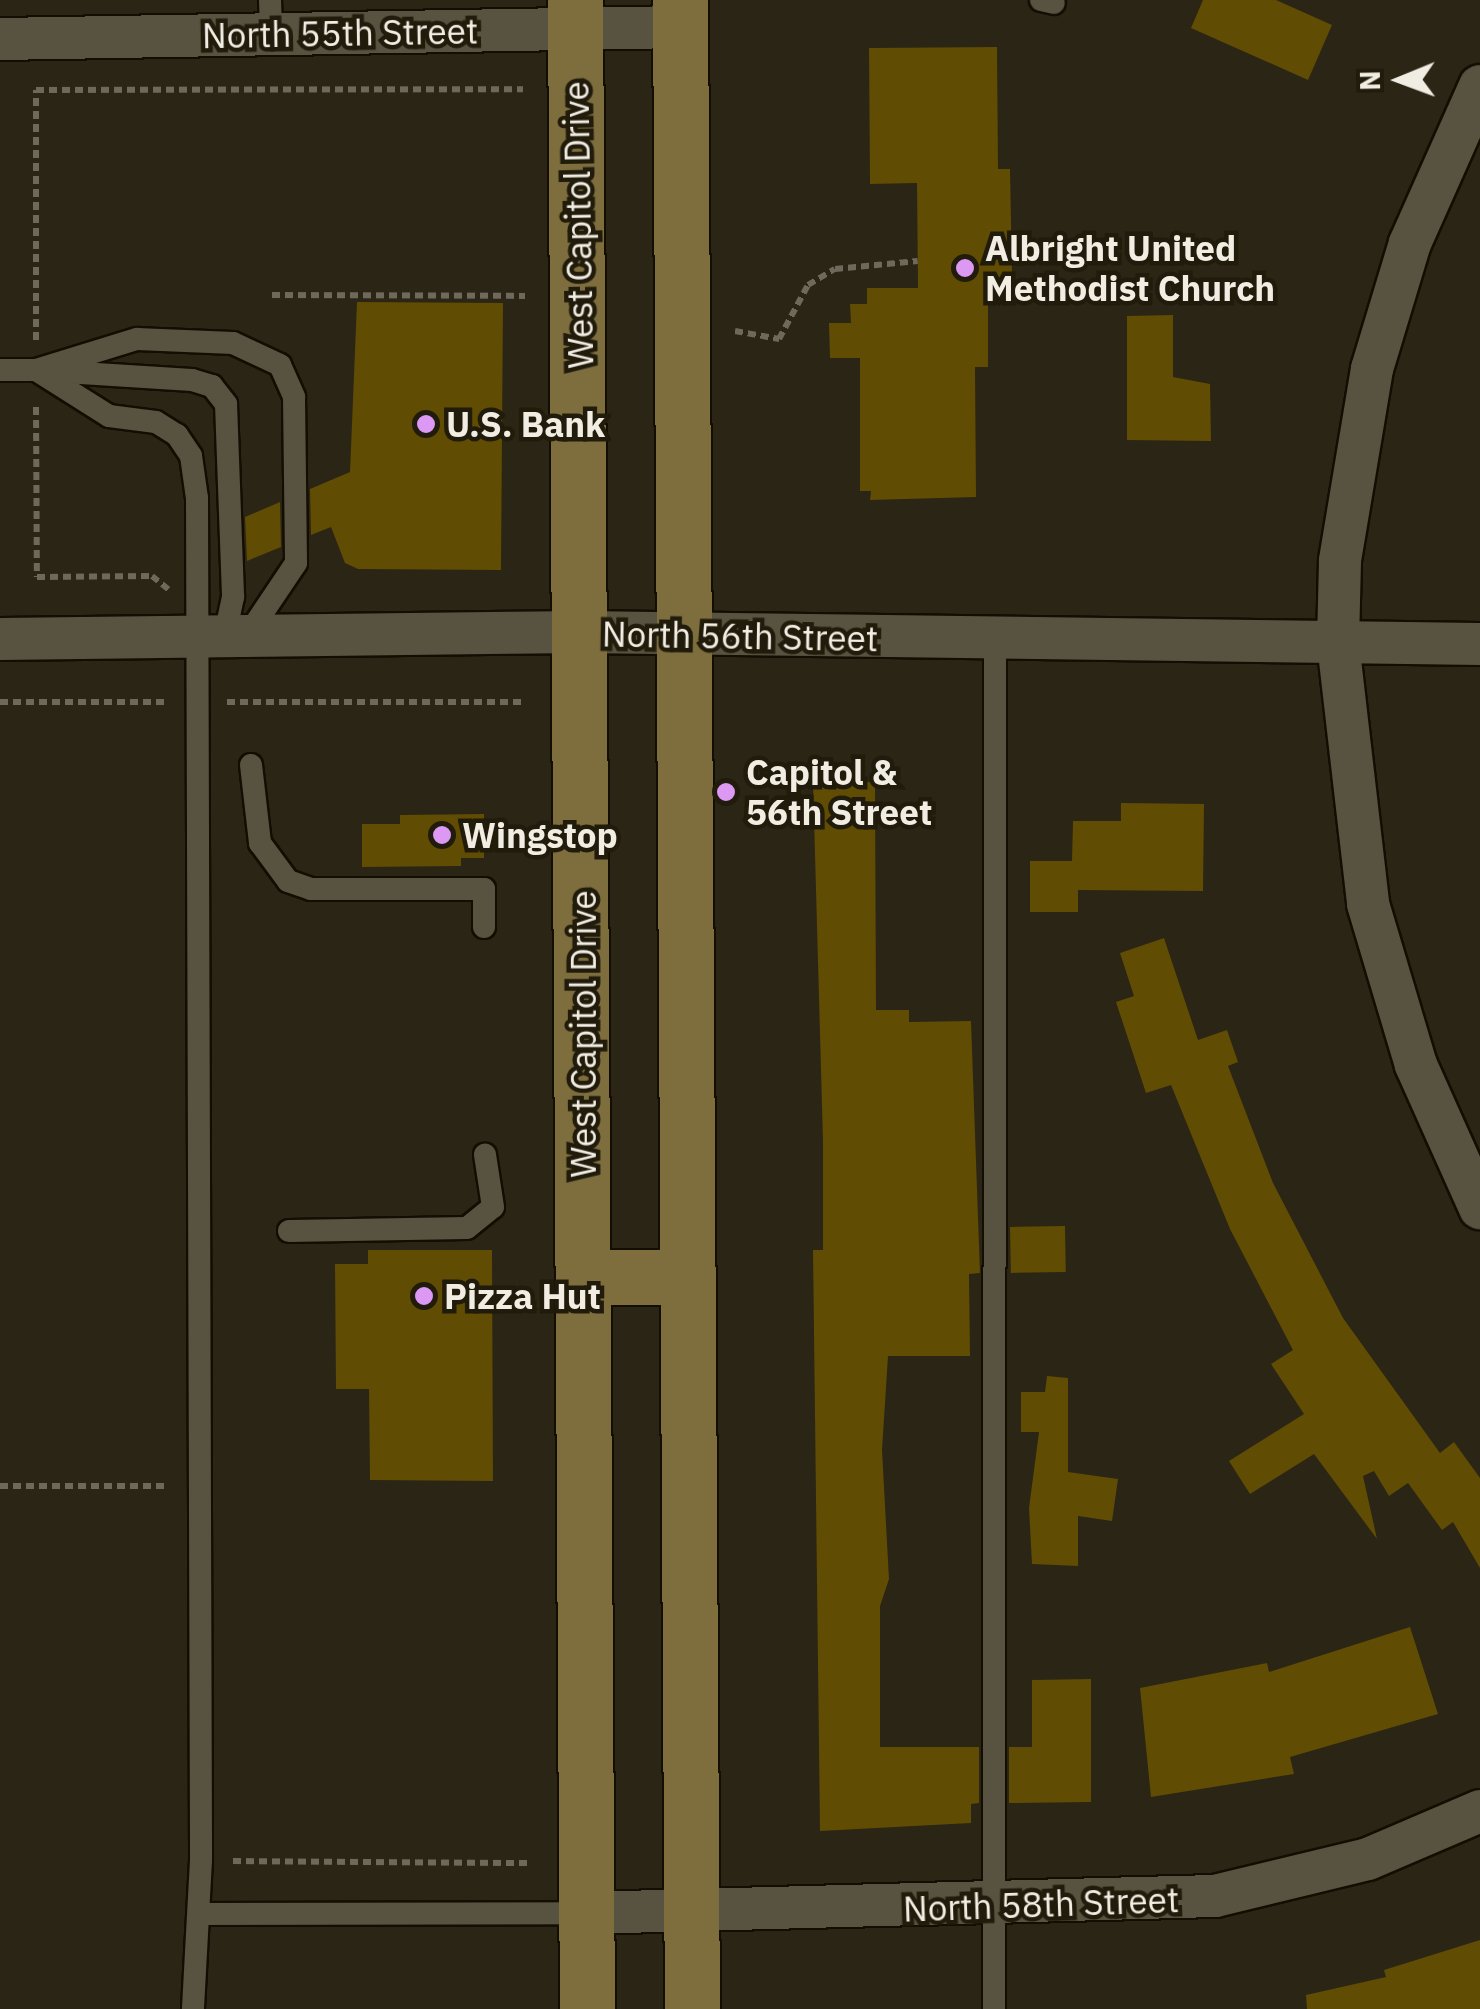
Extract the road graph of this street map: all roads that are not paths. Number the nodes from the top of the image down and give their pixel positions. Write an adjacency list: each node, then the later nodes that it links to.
1 (679, 14): 2 (street, North 55th Street); 10 (main road)
2 (575, 15): 3 (street, North 55th Street); 8 (main road, West Capitol Drive)
3 (270, 17): 4 (street, North 55th Street)
4 (0, 39)
5 (1480, 86): 13 (street)
6 (0, 370): 7 (lane)
7 (36, 370): 9 (lane); 9 (lane); 9 (lane)
8 (582, 632): 9 (street, North 56th Street); 10 (street, North 56th Street); 20 (main road, West Capitol Drive)
9 (224, 636): 11 (street, North 56th Street); 26 (lane)
10 (685, 637): 12 (street, North 56th Street); 21 (main road)
11 (0, 638)
12 (994, 640): 13 (street, North 56th Street); 23 (lane)
13 (1338, 643): 14 (street, North 56th Street); 18 (street)
14 (1480, 644)
15 (251, 765): 16 (lane)
16 (484, 927)
17 (485, 1155): 19 (lane)
18 (1480, 1208)
19 (289, 1231)
20 (584, 1277): 21 (main road); 24 (main road, West Capitol Drive)
21 (688, 1278): 25 (main road)
22 (1480, 1810): 23 (street, North 58th Street)
23 (994, 1908): 25 (street, North 58th Street); 30 (lane)
24 (586, 1913): 25 (street, North 58th Street); 26 (lane); 28 (main road, West Capitol Drive)
25 (692, 1913): 29 (main road)
26 (200, 1914): 27 (lane)
27 (192, 2009)
28 (588, 2009)
29 (692, 2009)
30 (994, 2009)

